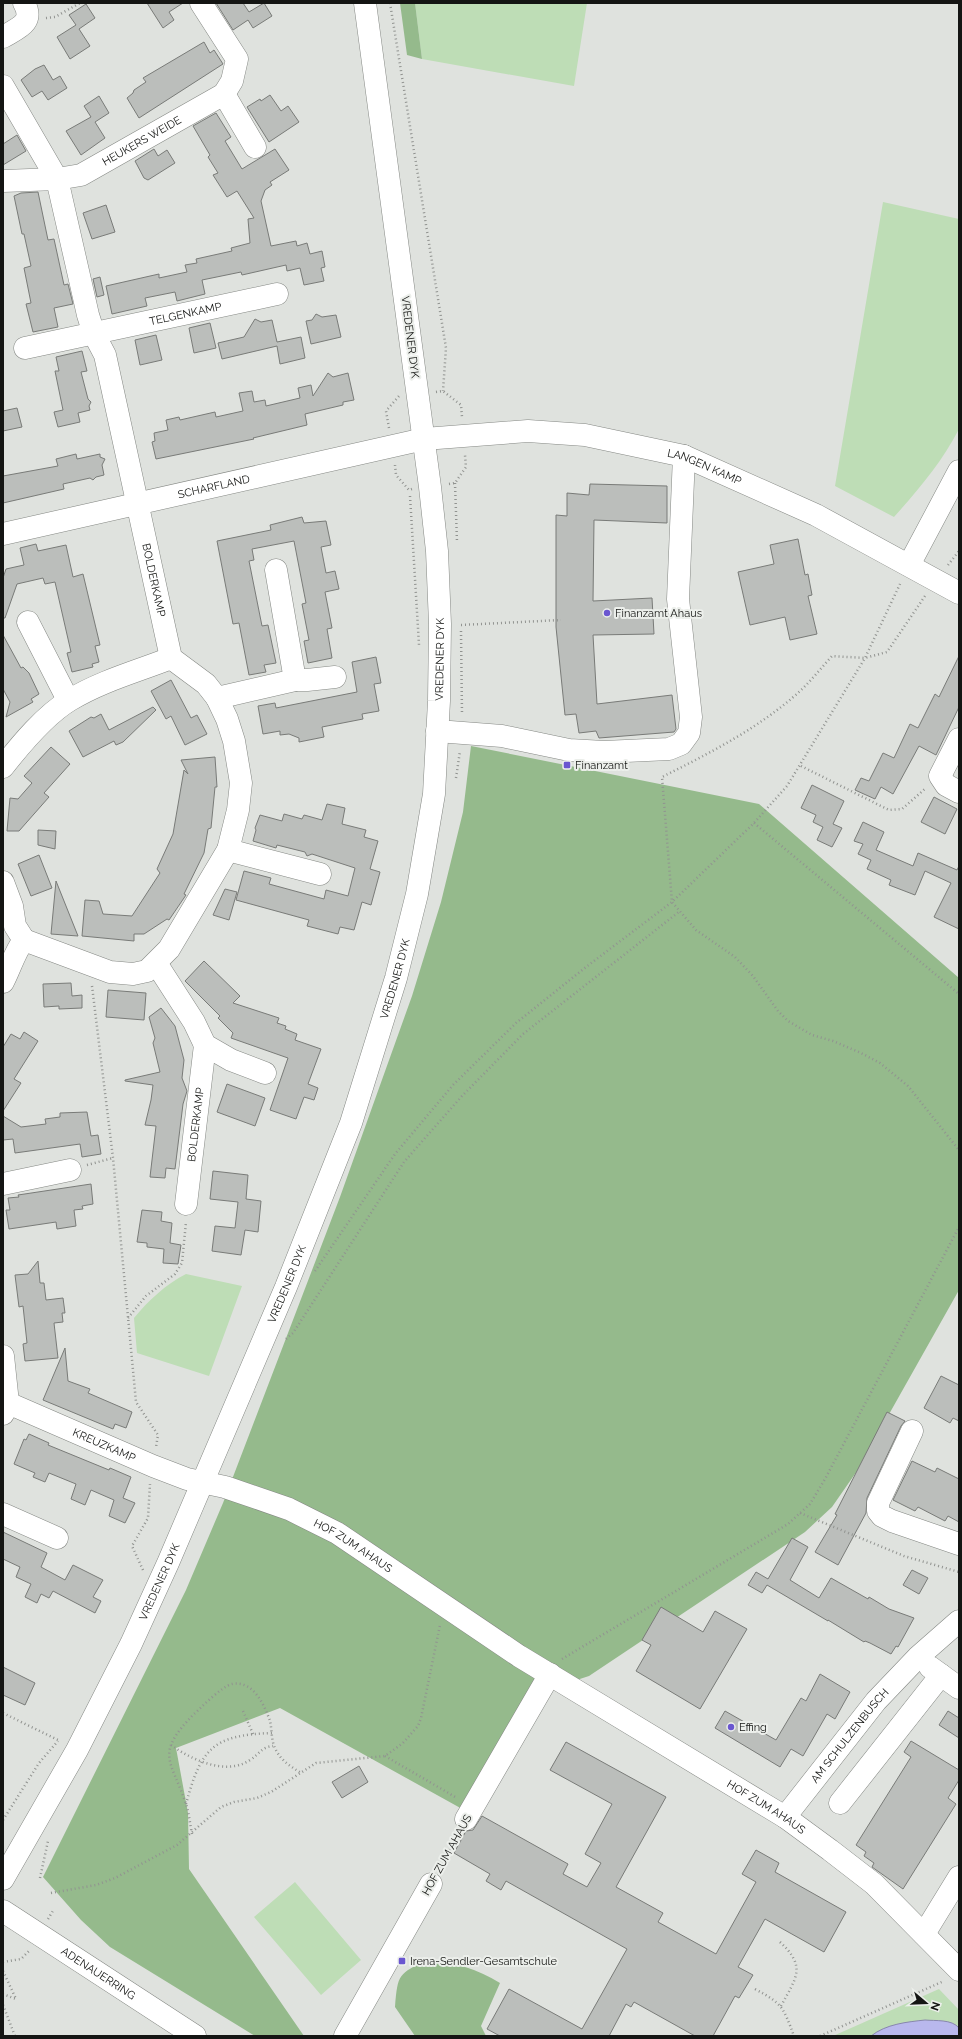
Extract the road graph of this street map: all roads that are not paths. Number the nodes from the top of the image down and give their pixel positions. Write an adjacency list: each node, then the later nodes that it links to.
1 (201, 3): 6 (street)
2 (366, 3): 13 (street, VREDENER DYK)
3 (26, 11): 4 (street)
4 (3, 37)
5 (3, 86): 8 (street)
6 (224, 94): 7 (street); 8 (street, HEUKERS WEIDE)
7 (255, 147)
8 (57, 179): 9 (street); 11 (street)
9 (3, 182)
10 (277, 294): 11 (street, TELGENKAMP)
11 (94, 334): 12 (street, TELGENKAMP); 16 (street)
12 (25, 348)
13 (424, 439): 14 (street, LANGEN KAMP); 16 (street, SCHARFLAND); 27 (street, VREDENER DYK)
14 (684, 456): 18 (street, LANGEN KAMP); 27 (street)
15 (959, 471): 18 (street)
16 (138, 503): 17 (street, SCHARFLAND); 22 (street, BOLDERKAMP)
17 (3, 534)
18 (909, 564): 20 (street, LANGEN KAMP)
19 (276, 570): 24 (street)
20 (959, 593)
21 (28, 622): 26 (street)
22 (171, 658): 25 (street); 26 (street)
23 (335, 677): 24 (street)
24 (295, 680): 25 (street)
25 (217, 698): 31 (street)
26 (68, 700): 29 (street)
27 (438, 731): 45 (street, VREDENER DYK)
28 (959, 739): 30 (street)
29 (3, 767)
30 (959, 792)
31 (228, 850): 32 (street); 35 (street)
32 (320, 874)
33 (3, 882): 34 (street)
34 (20, 948): 35 (street); 36 (street)
35 (156, 963): 37 (street)
36 (3, 982)
37 (205, 1045): 38 (street); 41 (street, BOLDERKAMP)
38 (265, 1073)
39 (70, 1170): 40 (street)
40 (3, 1184)
41 (186, 1204)
42 (3, 1356): 43 (street, KREUZKAMP)
43 (5, 1408): 45 (street, KREUZKAMP)
44 (912, 1431): 48 (street)
45 (202, 1483): 51 (street, HOF ZUM AHAUS); 58 (street, VREDENER DYK)
46 (3, 1514): 47 (street)
47 (57, 1538)
48 (959, 1544)
49 (959, 1621): 50 (street, AM SCHULZENBUSCH)
50 (918, 1658): 52 (street); 56 (street, AM SCHULZENBUSCH)
51 (546, 1672): 55 (street, HOF ZUM AHAUS); 56 (street, HOF ZUM AHAUS)
52 (942, 1675): 53 (street); 54 (street)
53 (959, 1688)
54 (840, 1803)
55 (470, 1813)
56 (785, 1818): 61 (street, HOF ZUM AHAUS)
57 (959, 1877): 61 (street)
58 (3, 1879)
59 (431, 1884): 64 (street, HOF ZUM AHAUS)
60 (3, 1911): 63 (street, ADENAUERRING)
61 (924, 1934): 62 (street, HOF ZUM AHAUS)
62 (952, 1975)
63 (194, 2036)
64 (345, 2036)

